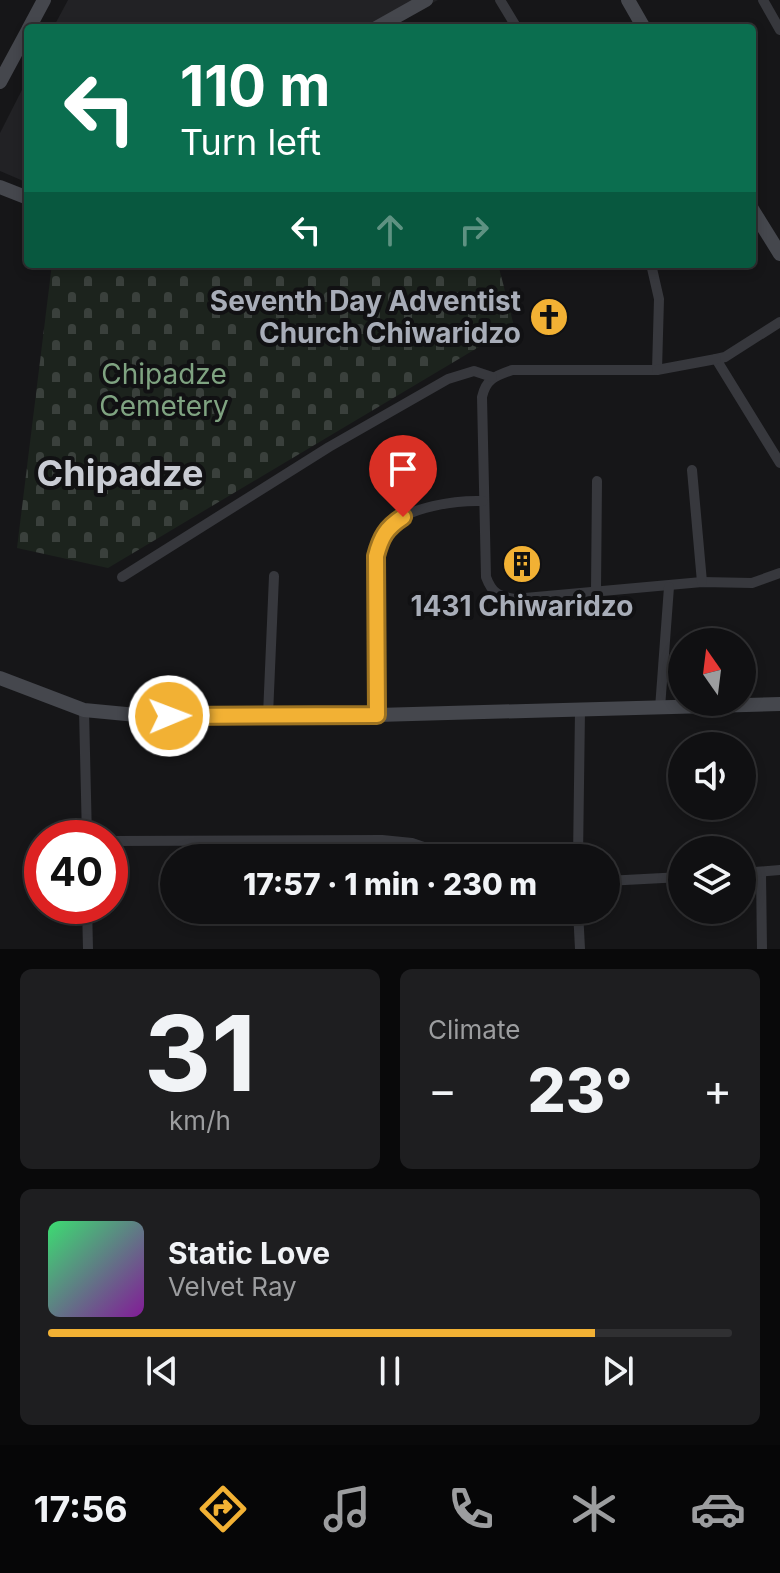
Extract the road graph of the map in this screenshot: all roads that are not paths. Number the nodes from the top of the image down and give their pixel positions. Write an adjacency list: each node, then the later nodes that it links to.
1 (44, 0): 6 (street)
2 (426, 0): 7 (street)
3 (500, 0): 8 (street)
4 (628, 0): 9 (street)
5 (763, 0): 10 (street)
6 (31, 24)
7 (383, 24)
8 (515, 24)
9 (642, 24)
10 (780, 30)
11 (24, 37): 12 (street)
12 (0, 82)
13 (0, 187): 14 (street)
14 (24, 196)
15 (756, 215): 16 (street)
16 (779, 248)
17 (652, 268): 20 (street)
18 (780, 322): 19 (street)
19 (716, 359): 20 (street); 22 (street)
20 (657, 370): 21 (street)
21 (492, 377): 25 (street); 28 (street)
22 (780, 463)
23 (692, 470): 29 (street)
24 (597, 481): 31 (street)
25 (483, 501): 31 (street); 38 (street)
26 (780, 573): 29 (street)
27 (274, 576): 37 (street)
28 (122, 577)
29 (702, 582): 30 (street)
30 (669, 587): 31 (street); 34 (street)
31 (596, 591)
32 (0, 678): 35 (street)
33 (780, 704): 34 (street)
34 (660, 708): 36 (street)
35 (84, 710): 37 (street); 39 (street)
36 (580, 710): 38 (street); 42 (street)
37 (268, 715): 38 (street)
38 (377, 715)
39 (87, 820)
40 (128, 841): 41 (street)
41 (415, 844)
42 (578, 844)
43 (780, 870): 45 (street)
44 (756, 872): 45 (street)
45 (761, 872): 52 (street)
46 (668, 878): 47 (street)
47 (620, 880)
48 (87, 924): 50 (street)
49 (579, 924): 51 (street)
50 (88, 949)
51 (580, 949)
52 (762, 949)

